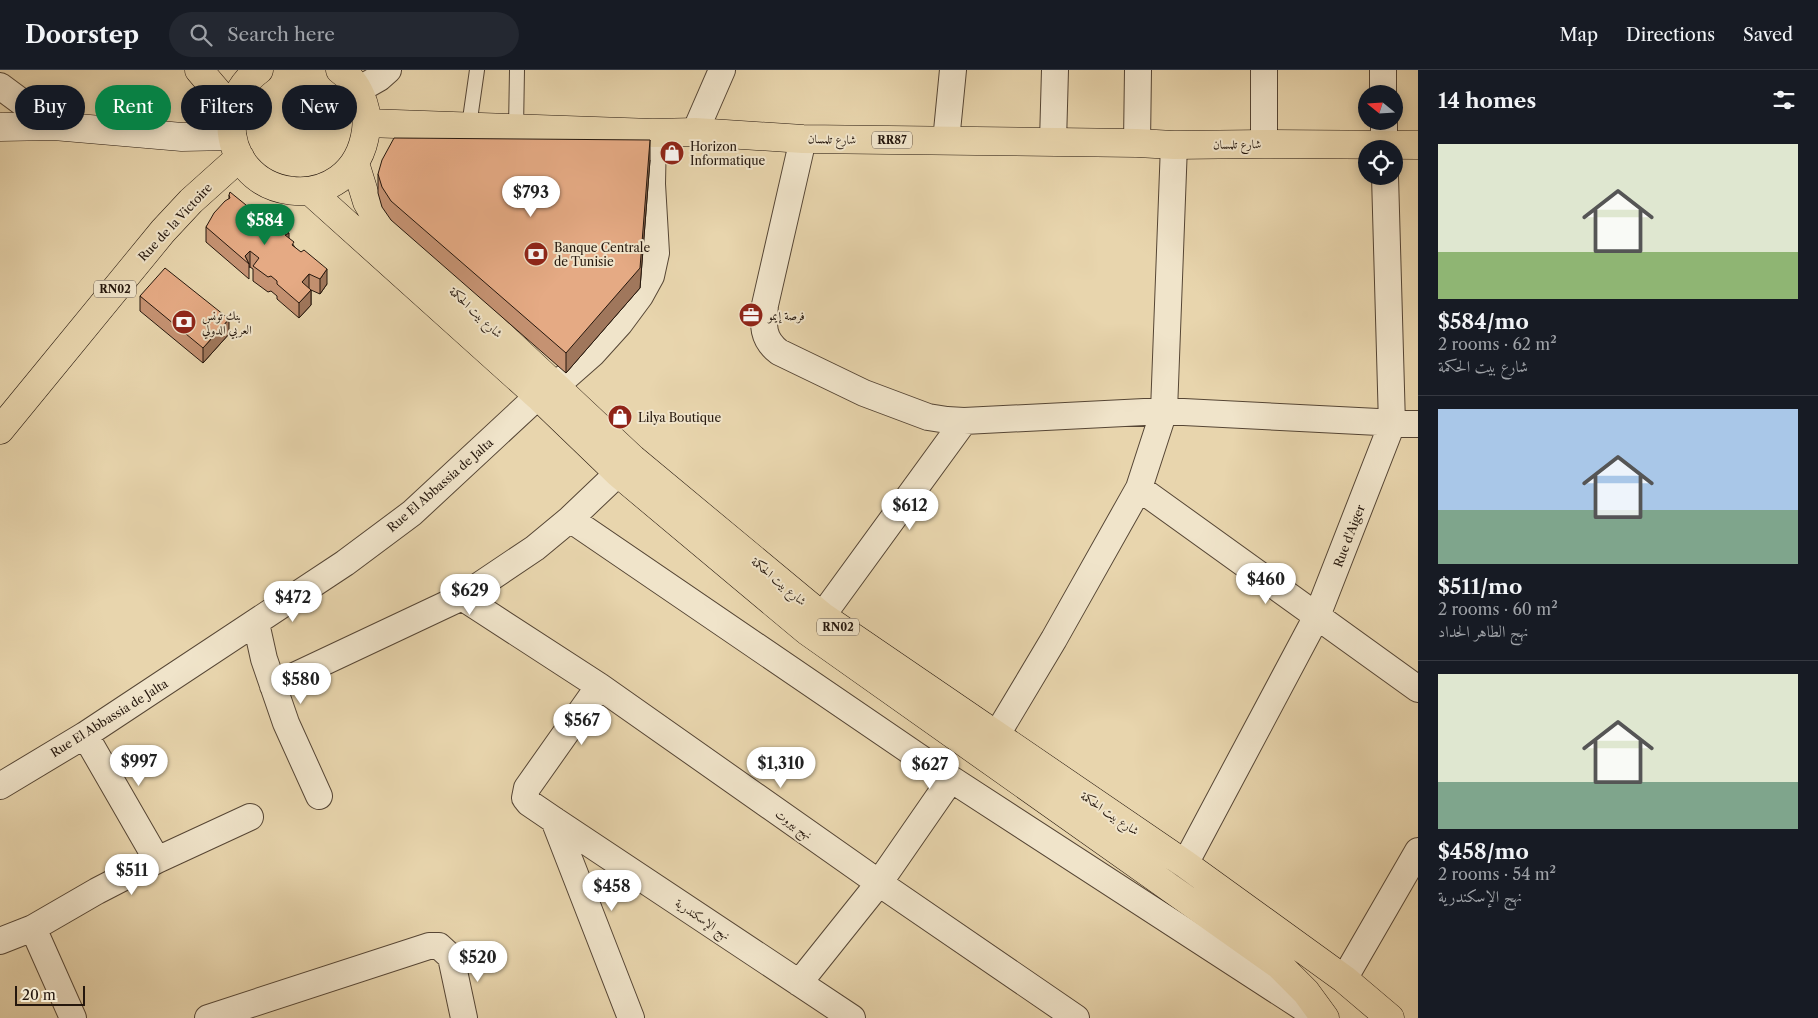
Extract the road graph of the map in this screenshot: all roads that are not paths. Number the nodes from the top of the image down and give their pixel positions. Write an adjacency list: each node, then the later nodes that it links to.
1 (199, 70): 25 (main road)
2 (258, 70): 25 (main road)
3 (340, 70): 15 (main road)
4 (388, 70): 15 (street)
5 (477, 70): 18 (lane)
6 (517, 70): 21 (lane)
7 (722, 70): 23 (street)
8 (953, 70): 28 (street)
9 (1055, 70): 29 (street)
10 (1138, 70): 30 (street)
11 (1264, 70): 31 (street)
12 (1383, 70): 13 (street)
13 (1383, 85)
14 (0, 86): 16 (street)
15 (358, 90): 17 (main road)
16 (15, 97)
17 (367, 123): 18 (main road, شارع تلمسان / RR87); 34 (main road)
18 (469, 126): 21 (main road, شارع تلمسان / RR87)
19 (0, 127): 20 (street)
20 (15, 127)
21 (516, 128): 24 (main road, شارع تلمسان / RR87)
22 (85, 129): 25 (street)
23 (695, 132): 24 (main road, شارع تلمسان / RR87); 27 (main road, شارع تلمسان / RR87)
24 (654, 133): 37 (street, Rue El Abbassia de Jalta)
25 (235, 135): 36 (main road); 42 (main road, Rue de la Victoire / RN02)
26 (1384, 138): 31 (main road, شارع تلمسان / RR87); 33 (main road, شارع تلمسان / RR87)
27 (803, 139): 28 (main road, شارع تلمسان / RR87); 39 (street)
28 (946, 140): 29 (main road, شارع تلمسان / RR87)
29 (1053, 142): 30 (main road, شارع تلمسان / RR87)
30 (1137, 143): 32 (main road, شارع تلمسان / RR87)
31 (1264, 144): 32 (main road, شارع تلمسان / RR87)
32 (1174, 145): 38 (street)
33 (1418, 145)
34 (355, 163): 36 (main road); 37 (main road, شارع بيت الحكمة / RN02)
35 (1385, 185): 40 (street, Rue d'Aiger)
36 (310, 191): 37 (main road, شارع بيت الحكمة / RN02)
37 (546, 390): 43 (main road, شارع بيت الحكمة / RN02); 49 (street, Rue El Abbassia de Jalta)
38 (1164, 411): 39 (street); 40 (street); 44 (street)
39 (964, 421): 47 (street)
40 (1392, 424): 41 (street); 48 (street, Rue d'Aiger)
41 (1418, 424)
42 (0, 430)
43 (626, 466): 45 (street); 47 (main road, شارع بيت الحكمة / RN02); 68 (main road, شارع بيت الحكمة / RN02)
44 (1139, 488): 48 (street); 54 (street)
45 (570, 519): 46 (street); 55 (street)
46 (462, 597): 50 (street); 51 (street, نهج بيروت)
47 (822, 616): 54 (main road, شارع بيت الحكمة / RN02)
48 (1318, 616): 52 (street); 62 (street, Rue d'Aiger)
49 (256, 623): 50 (street); 53 (street, Rue El Abbassia de Jalta)
50 (273, 686): 57 (street)
51 (598, 686): 59 (street, نهج الإسكندرية); 63 (street, نهج بيروت)
52 (1418, 688)
53 (85, 735): 56 (street, Rue El Abbassia de Jalta); 61 (street)
54 (996, 736): 62 (main road, شارع بيت الحكمة / RN02)
55 (951, 779): 63 (street); 68 (street)
56 (0, 786)
57 (319, 796)
58 (250, 817): 61 (street)
59 (554, 820): 67 (street, نهج الإسكندرية); 72 (street)
60 (1418, 851): 66 (street)
61 (157, 860): 64 (street)
62 (1185, 864): 66 (main road, شارع بيت الحكمة / RN02)
63 (879, 883): 67 (street); 74 (street, نهج بيروت)
64 (33, 928): 65 (street); 69 (street)
65 (0, 941)
66 (1344, 979): 75 (main road, شارع بيت الحكمة / RN02)
67 (799, 983): 73 (street, نهج الإسكندرية)
68 (1314, 1016)
69 (73, 1018)
70 (208, 1018): 71 (street)
71 (464, 1018)
72 (631, 1018)
73 (852, 1018)
74 (1076, 1018)
75 (1390, 1018)

